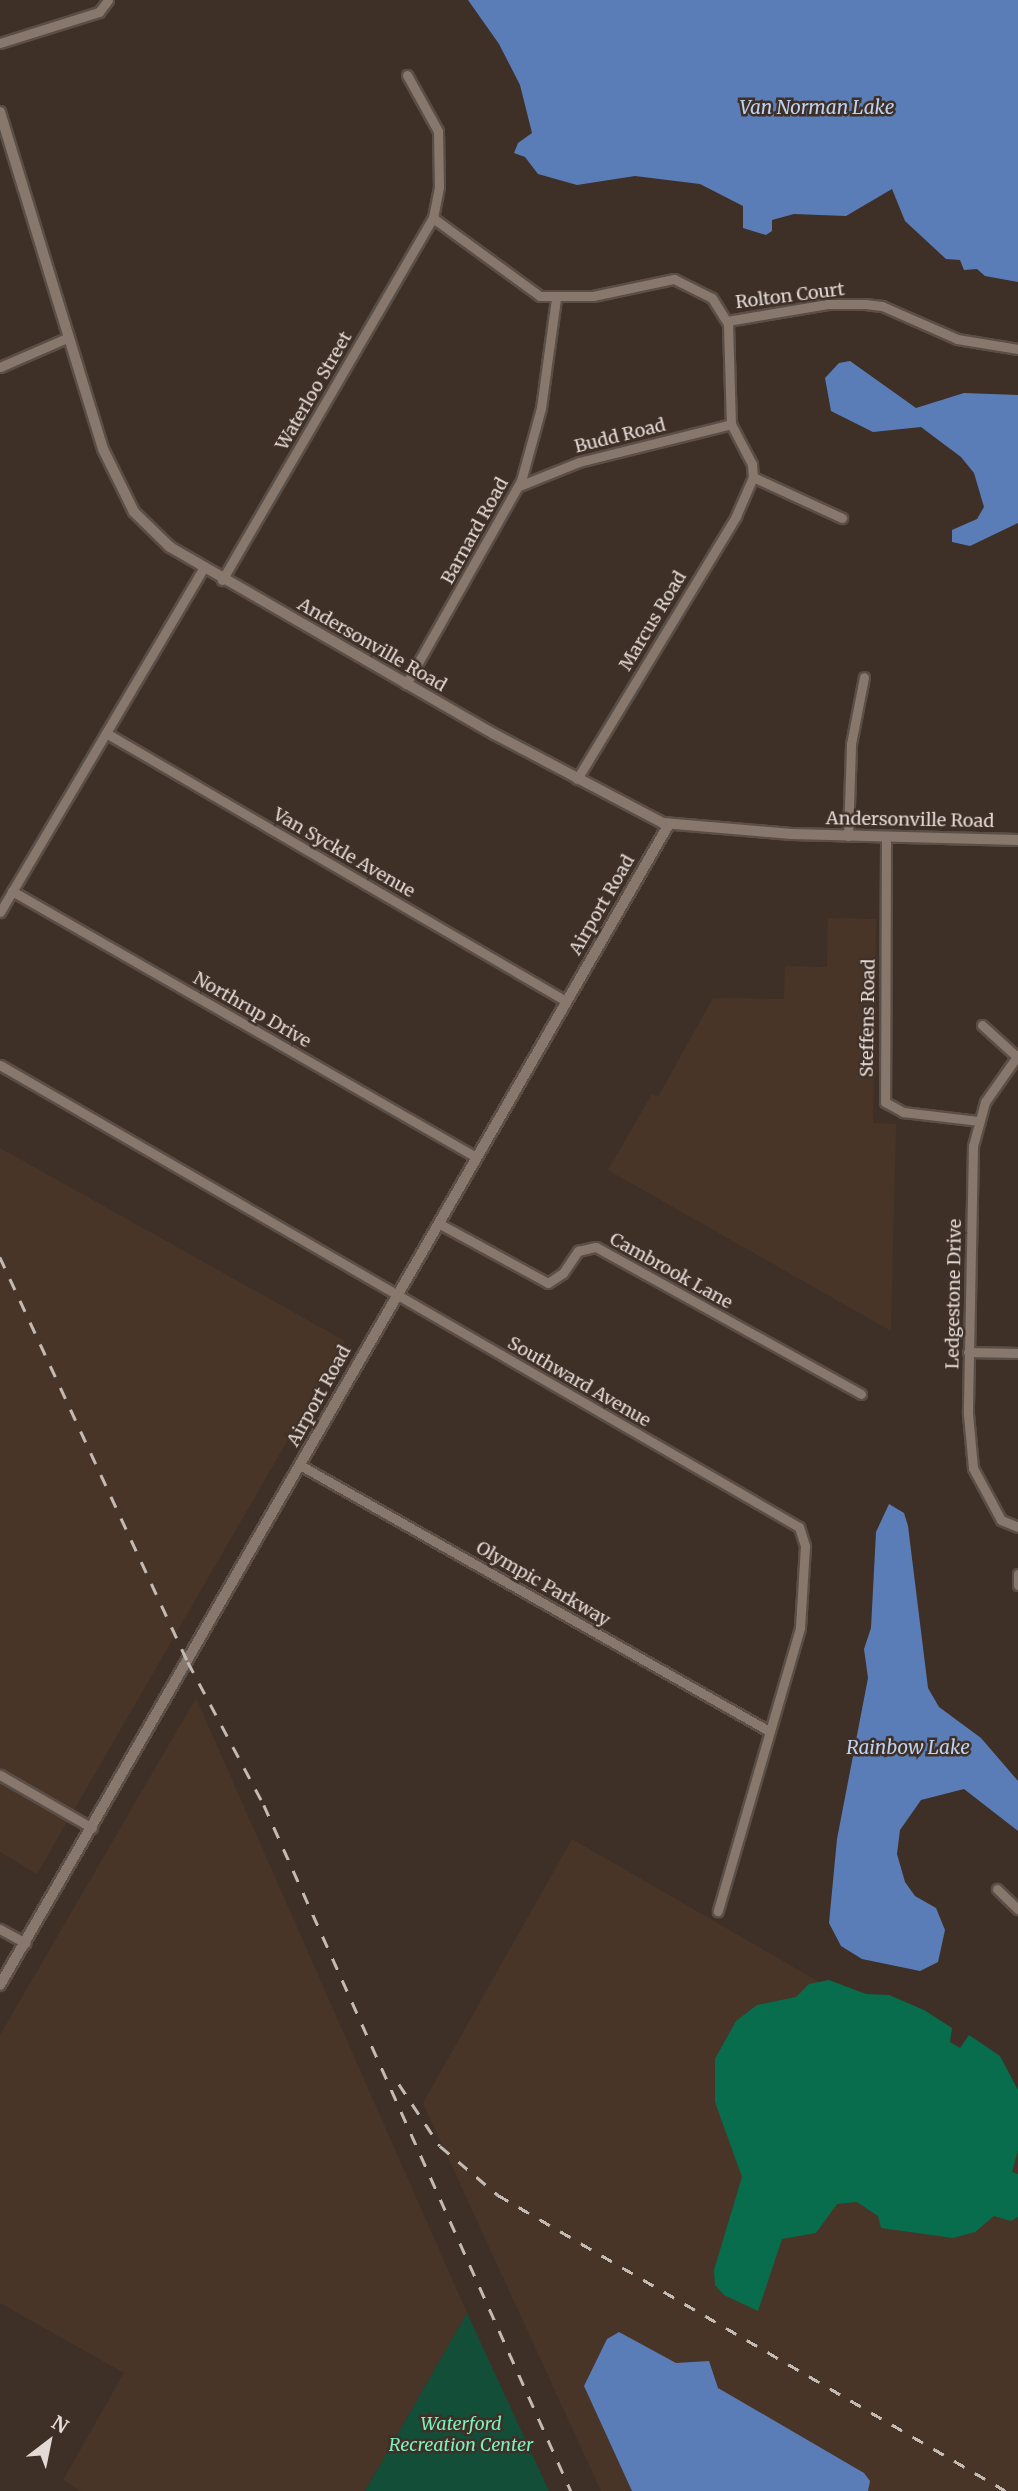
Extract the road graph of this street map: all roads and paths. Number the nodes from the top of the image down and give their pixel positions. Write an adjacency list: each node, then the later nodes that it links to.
1 (108, 0): 2 (street)
2 (0, 43)
3 (407, 75): 5 (street)
4 (0, 112): 8 (street, Andersonville Road)
5 (433, 218): 6 (street); 16 (street, Waterloo Street)
6 (556, 299): 7 (street); 13 (street, Barnard Road)
7 (727, 321): 9 (street, Rolton Court); 11 (street)
8 (69, 337): 10 (street); 15 (street, Andersonville Road)
9 (1018, 349)
10 (0, 367)
11 (731, 424): 12 (street); 13 (street, Budd Road)
12 (752, 477): 14 (street); 20 (street, Marcus Road)
13 (519, 486): 18 (street, Barnard Road)
14 (842, 518)
15 (203, 569): 16 (street, Andersonville Road); 19 (street)
16 (222, 580): 18 (street, Andersonville Road)
17 (864, 677): 22 (street)
18 (406, 684): 20 (street, Andersonville Road)
19 (106, 733): 25 (street); 27 (street, Van Syckle Avenue)
20 (577, 779): 21 (street, Andersonville Road)
21 (669, 824): 22 (street, Andersonville Road); 27 (street, Airport Road)
22 (848, 836): 23 (street, Andersonville Road)
23 (886, 837): 24 (street, Andersonville Road); 31 (street, Steffens Road)
24 (1018, 840)
25 (12, 891): 26 (street); 32 (street, Northrup Drive)
26 (0, 912)
27 (566, 1001): 32 (street, Airport Road)
28 (982, 1025): 29 (street)
29 (1017, 1056): 31 (street, Ledgestone Drive)
30 (0, 1065): 34 (street, Southward Avenue)
31 (979, 1121): 35 (street, Ledgestone Drive)
32 (475, 1157): 33 (street, Airport Road)
33 (438, 1223): 34 (street, Airport Road); 37 (street, Cambrook Lane)
34 (397, 1293): 38 (street, Airport Road); 42 (street, Southward Avenue)
35 (968, 1352): 36 (street); 39 (street, Ledgestone Drive)
36 (1018, 1353)
37 (861, 1394)
38 (300, 1465): 42 (street, Olympic Parkway); 44 (street, Airport Road)
39 (1018, 1527)
40 (1018, 1574): 41 (street)
41 (1018, 1585)
42 (769, 1731): 47 (street, Southward Avenue)
43 (0, 1775): 44 (street)
44 (92, 1828): 49 (street, Airport Road)
45 (997, 1889): 46 (street)
46 (1018, 1909)
47 (718, 1910)
48 (0, 1929): 49 (street)
49 (25, 1943): 50 (street, Airport Road)
50 (0, 1985)

